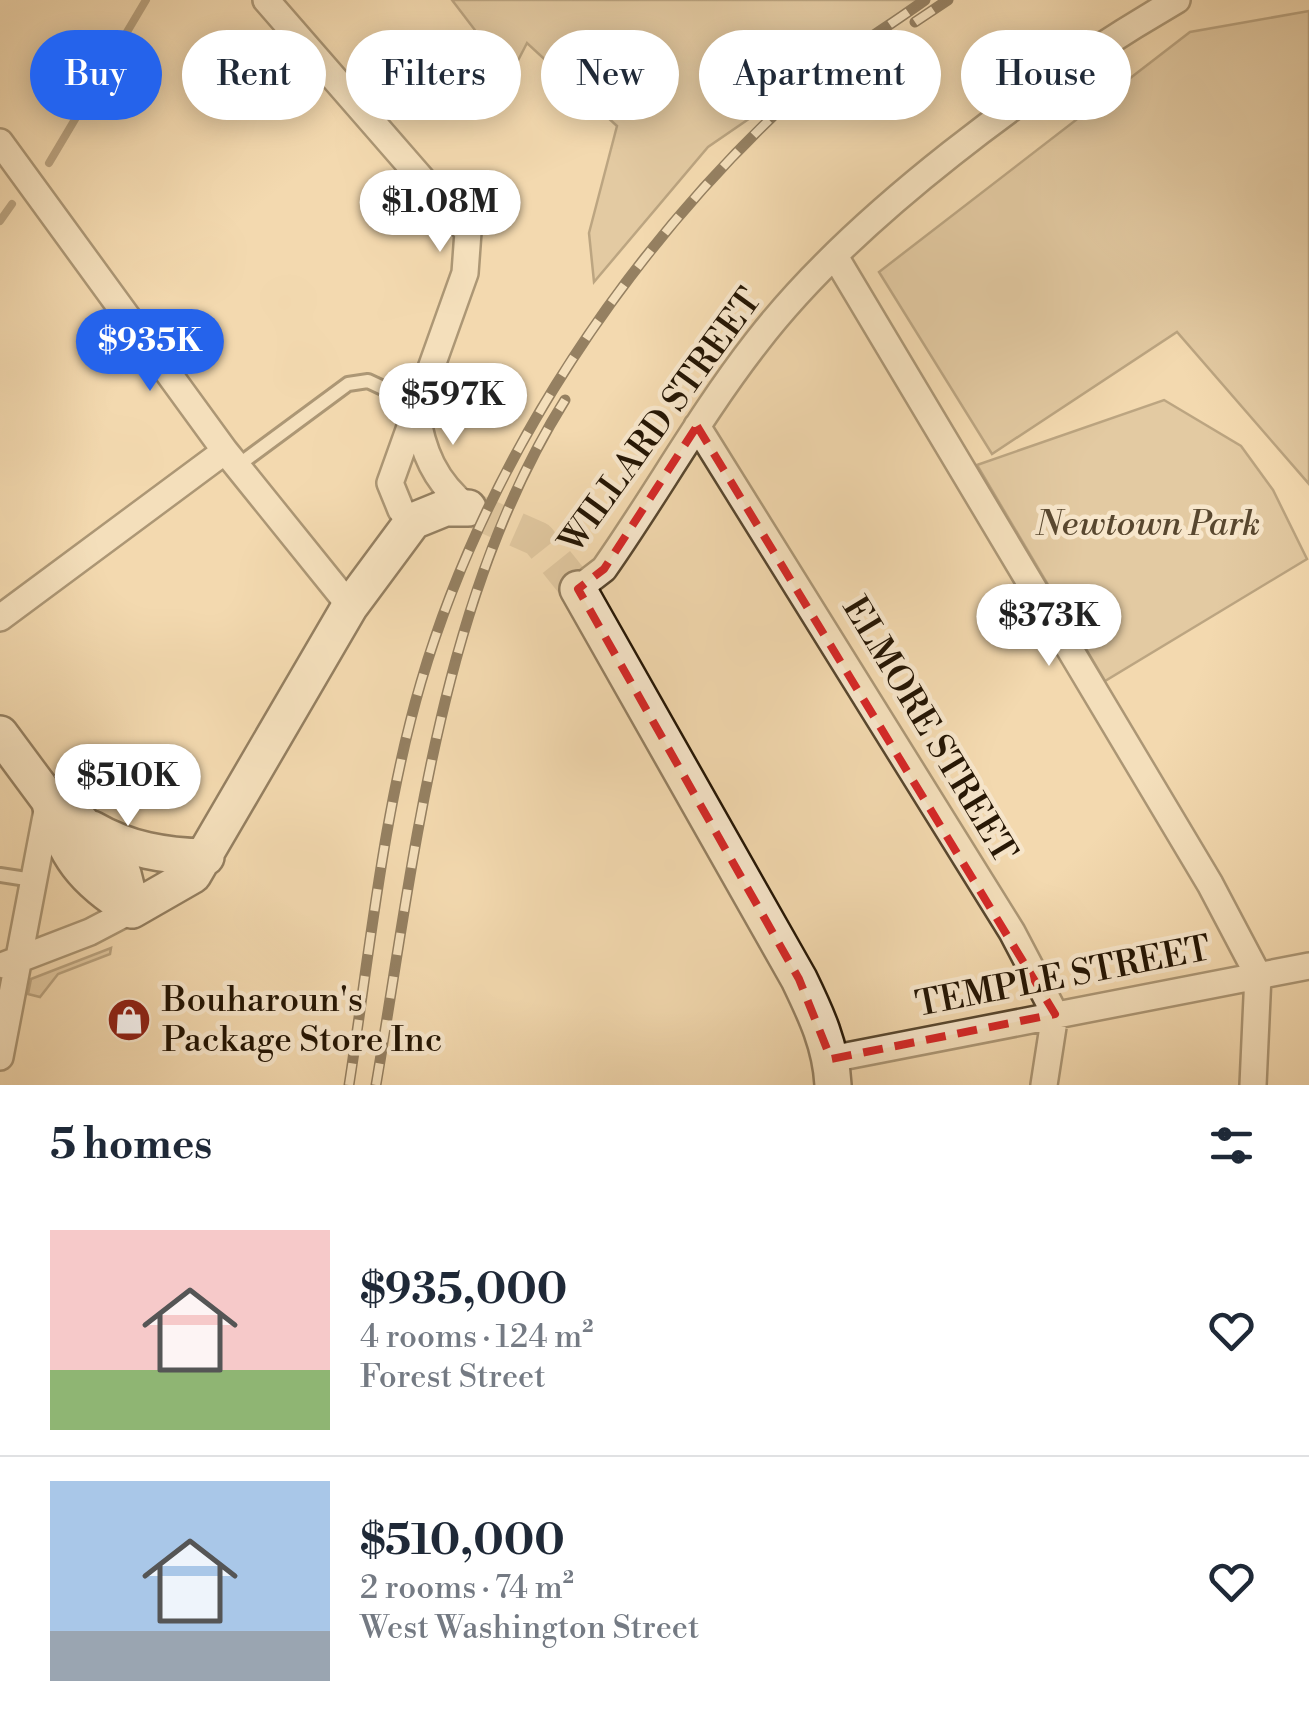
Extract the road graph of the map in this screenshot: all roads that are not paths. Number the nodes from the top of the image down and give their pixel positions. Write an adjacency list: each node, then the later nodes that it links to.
1 (266, 0): 6 (street)
2 (1177, 0): 5 (street, WILLARD STREET)
3 (0, 142): 4 (street)
4 (10, 170): 8 (street)
5 (836, 258): 7 (street, WILLARD STREET); 23 (street)
6 (416, 403): 8 (lane); 9 (street); 10 (street)
7 (697, 426): 11 (street, WILLARD STREET); 24 (street, ELMORE STREET)
8 (231, 458): 12 (street); 13 (street)
9 (468, 508): 10 (street)
10 (413, 521): 12 (street)
11 (578, 589): 26 (street)
12 (350, 606): 17 (street)
13 (0, 618)
14 (0, 734): 15 (street)
15 (48, 800): 16 (street); 19 (street); 20 (street)
16 (81, 822): 17 (street); 20 (street)
17 (206, 857): 20 (street)
18 (0, 875): 19 (lane)
19 (32, 880): 21 (street)
20 (132, 910): 21 (street)
21 (8, 964): 25 (street)
22 (1309, 966): 23 (street, TEMPLE STREET)
23 (1258, 975): 24 (street, TEMPLE STREET); 28 (street)
24 (1055, 1014): 26 (street, TEMPLE STREET); 27 (street)
25 (0, 1057)
26 (832, 1072)
27 (1044, 1085)
28 (1254, 1085)

